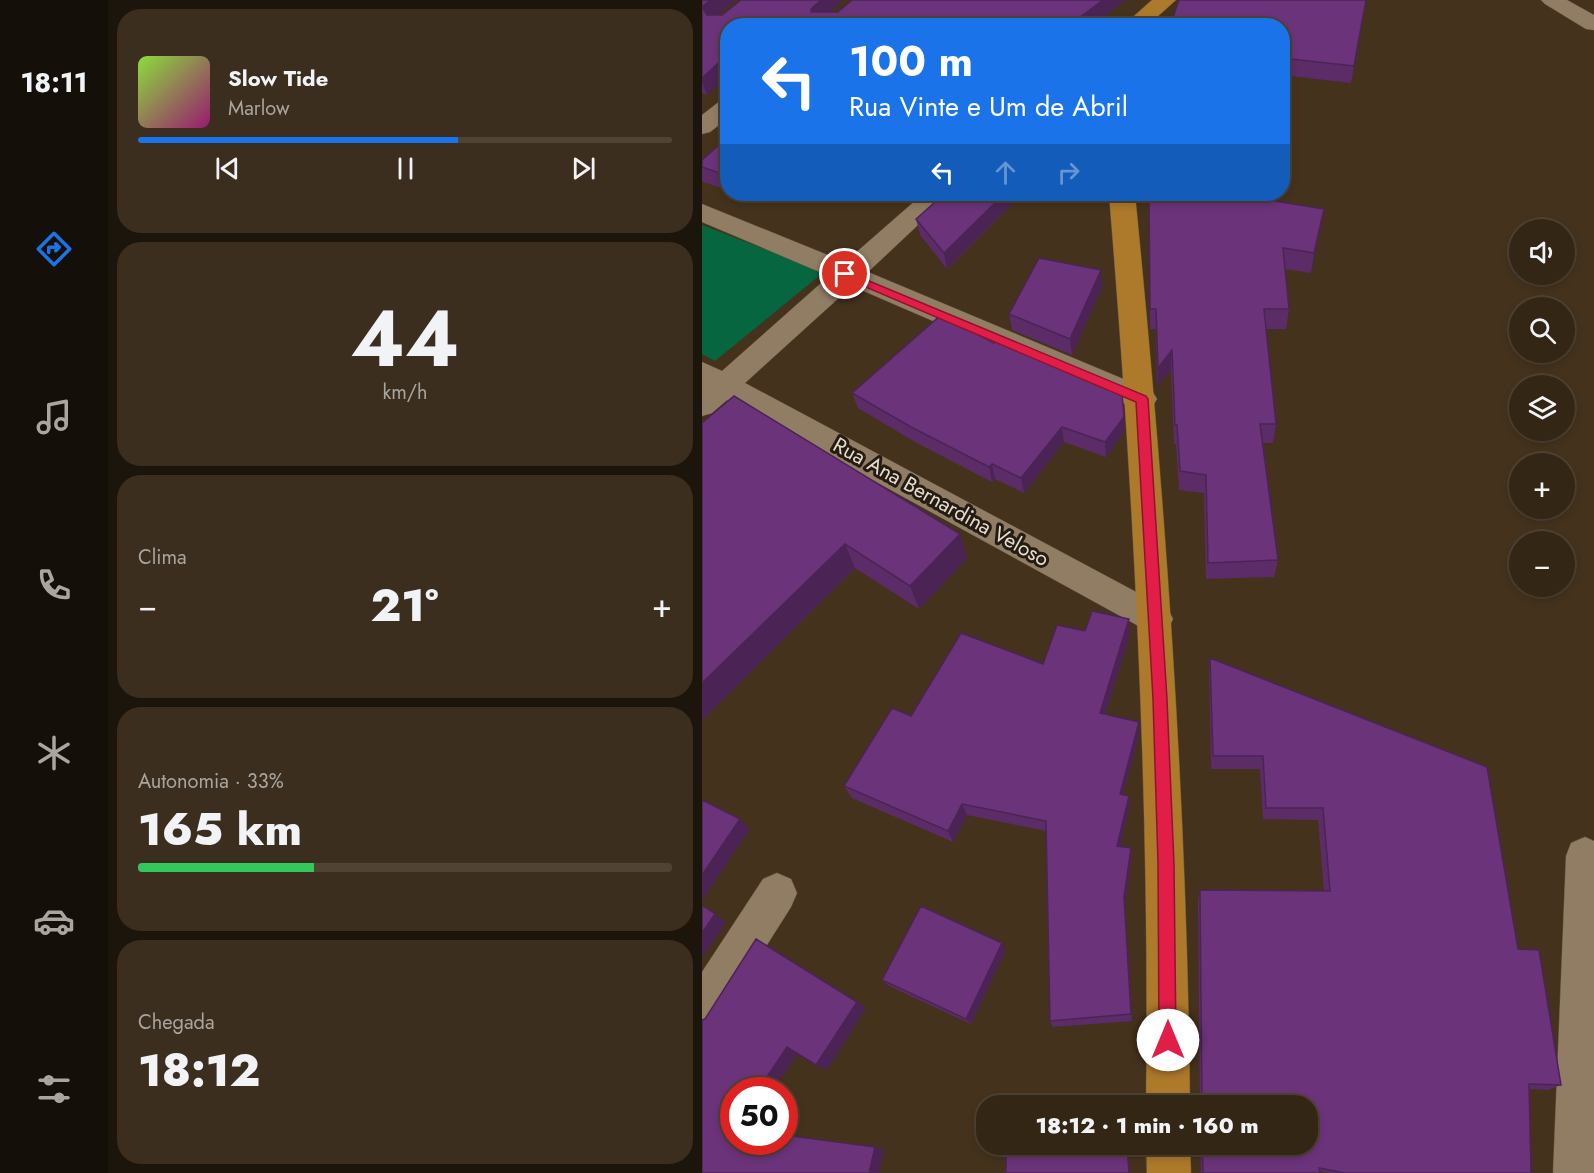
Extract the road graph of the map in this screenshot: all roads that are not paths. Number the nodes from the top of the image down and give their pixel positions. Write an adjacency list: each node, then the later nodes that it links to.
1 (1166, 0): 3 (main road)
2 (1552, 0): 4 (street)
3 (1143, 18)
4 (1594, 24)
5 (720, 112): 6 (street)
6 (702, 127)
7 (930, 201): 10 (street)
8 (1123, 201): 12 (main road)
9 (702, 212): 10 (street)
10 (845, 274): 11 (street); 12 (street)
11 (714, 378): 13 (street); 14 (street, Rua Ana Bernardina Veloso)
12 (1142, 399): 14 (main road)
13 (702, 405)
14 (1156, 619): 18 (main road)
15 (1589, 858): 21 (street)
16 (777, 893): 17 (street)
17 (702, 1009)
18 (1168, 1095)
19 (1168, 1155): 20 (main road)
20 (1169, 1173)
21 (1575, 1173)

